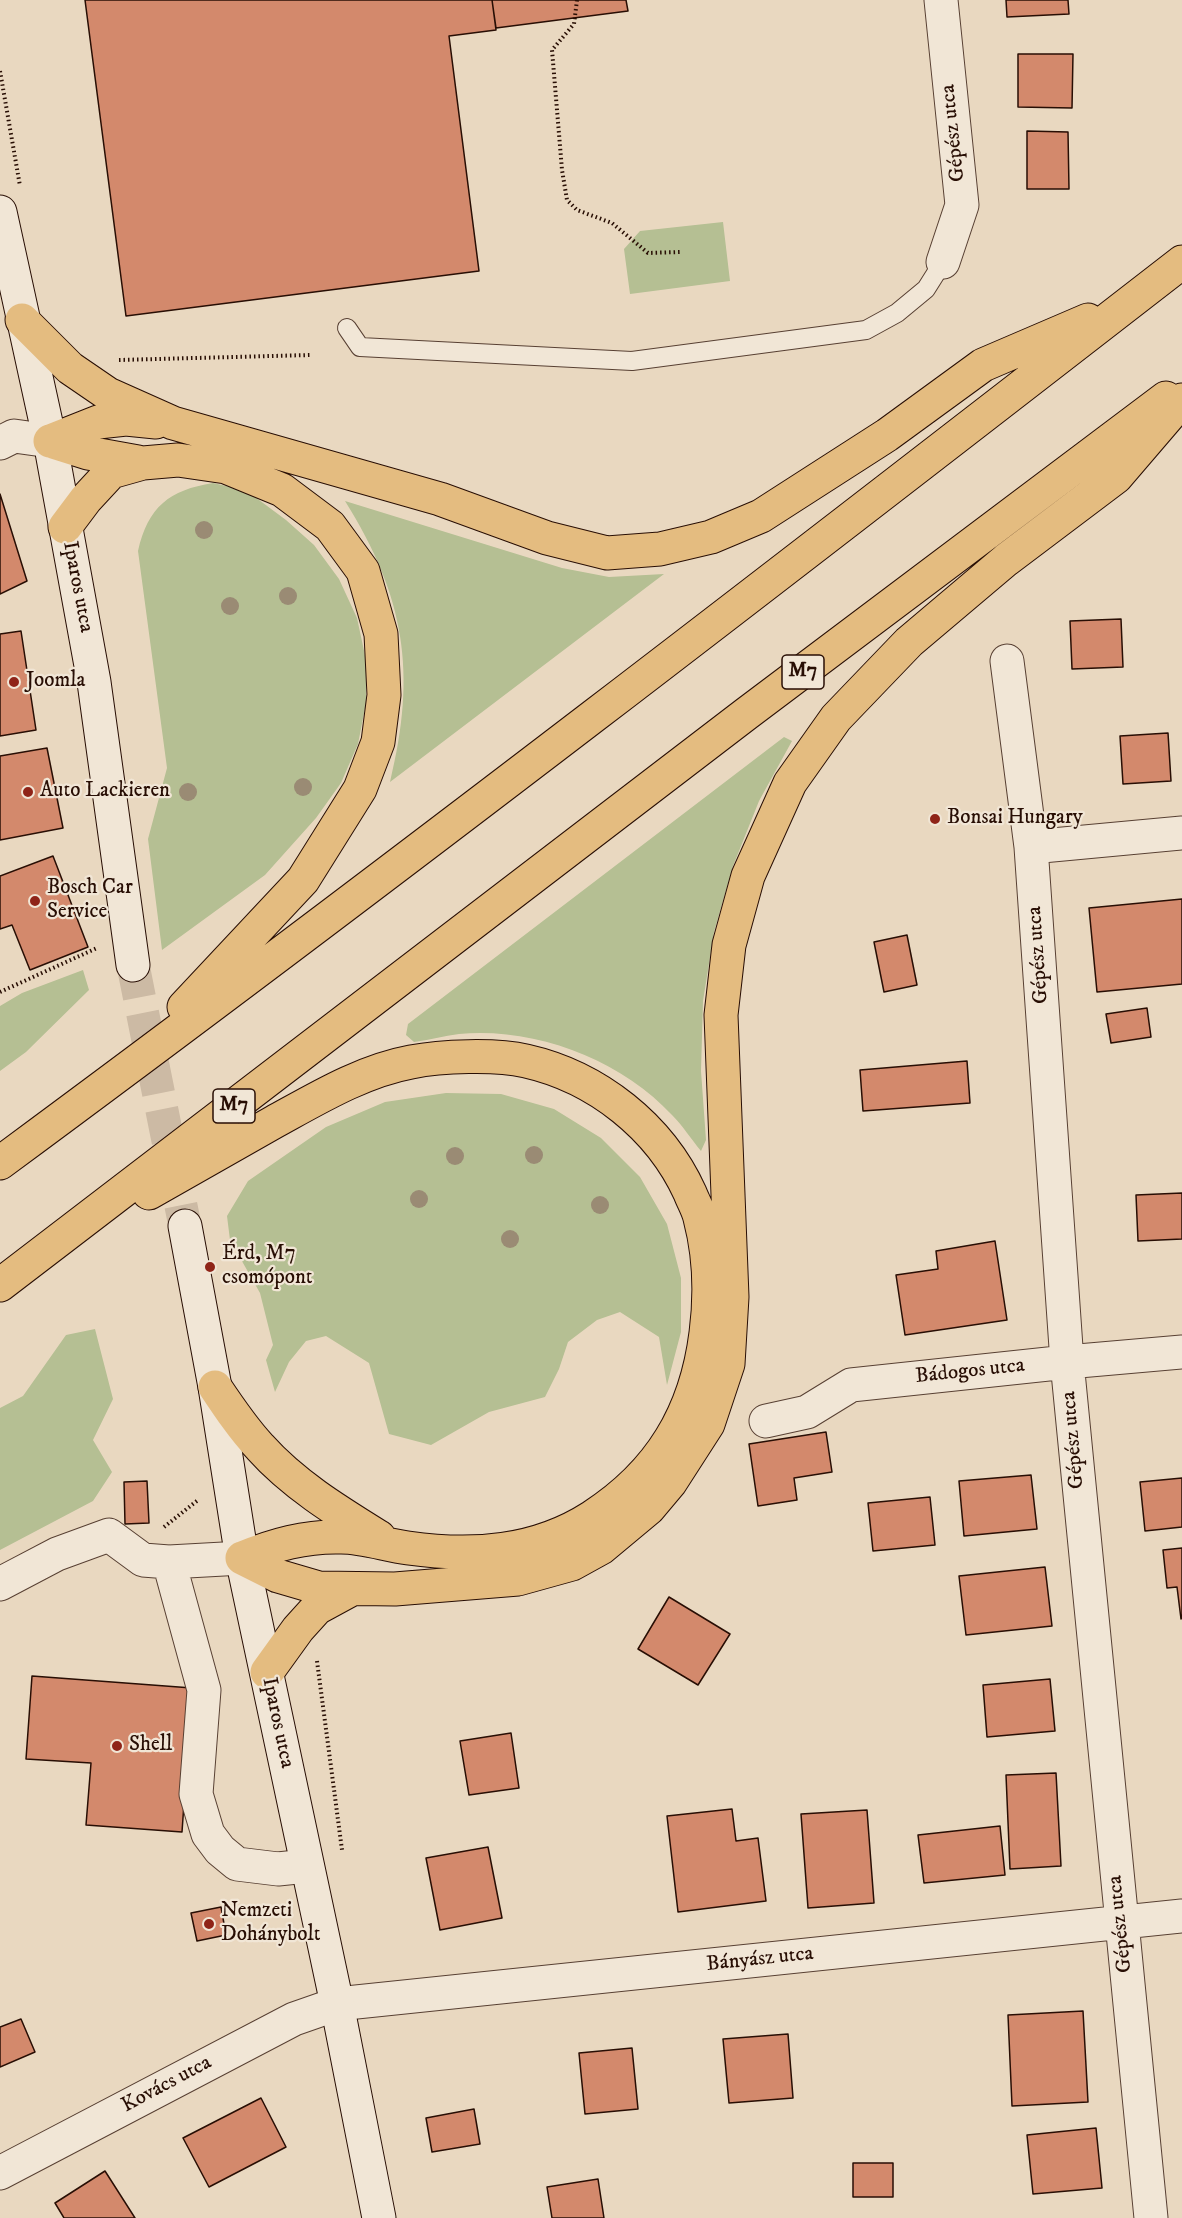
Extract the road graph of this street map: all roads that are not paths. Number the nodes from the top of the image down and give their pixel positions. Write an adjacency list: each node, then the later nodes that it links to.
1 (941, 0): 3 (street, Gépész utca)
2 (0, 212): 6 (street, Iparos utca)
3 (943, 262): 7 (lane)
4 (1182, 262): 5 (highway)
5 (1131, 301): 10 (highway); 19 (highway)
6 (22, 320): 10 (highway); 11 (street, Iparos utca)
7 (347, 328)
8 (1182, 386): 22 (highway, M7)
9 (1182, 400): 32 (highway)
10 (173, 423): 11 (highway)
11 (50, 441): 12 (street); 13 (highway); 14 (street, Iparos utca)
12 (0, 443)
13 (143, 463): 14 (highway); 19 (highway)
14 (65, 527): 18 (street, Iparos utca)
15 (1007, 661): 17 (street, Gépész utca)
16 (1182, 833): 17 (street)
17 (1031, 847): 25 (street, Gépész utca)
18 (133, 965)
19 (121, 1074): 20 (highway)
20 (0, 1163)
21 (184, 1226): 26 (street, Iparos utca)
22 (43, 1252): 23 (highway, M7); 28 (highway)
23 (0, 1285)
24 (1182, 1352): 25 (street, Bádogos utca)
25 (1067, 1362): 27 (street, Bádogos utca); 36 (street, Gépész utca)
26 (216, 1387): 28 (highway); 29 (street, Iparos utca)
27 (766, 1421)
28 (391, 1545): 29 (highway)
29 (242, 1558): 30 (street); 32 (highway); 33 (street, Iparos utca)
30 (169, 1562): 31 (street); 34 (street)
31 (0, 1584)
32 (352, 1589): 33 (highway)
33 (267, 1672): 34 (street, Iparos utca)
34 (307, 1866): 37 (street, Iparos utca)
35 (1182, 1916): 36 (street, Bányász utca)
36 (1121, 1922): 37 (street, Bányász utca); 40 (street, Gépész utca)
37 (337, 2004): 38 (street, Kovács utca); 39 (street, Iparos utca)
38 (0, 2173)
39 (379, 2218)
40 (1151, 2218)

